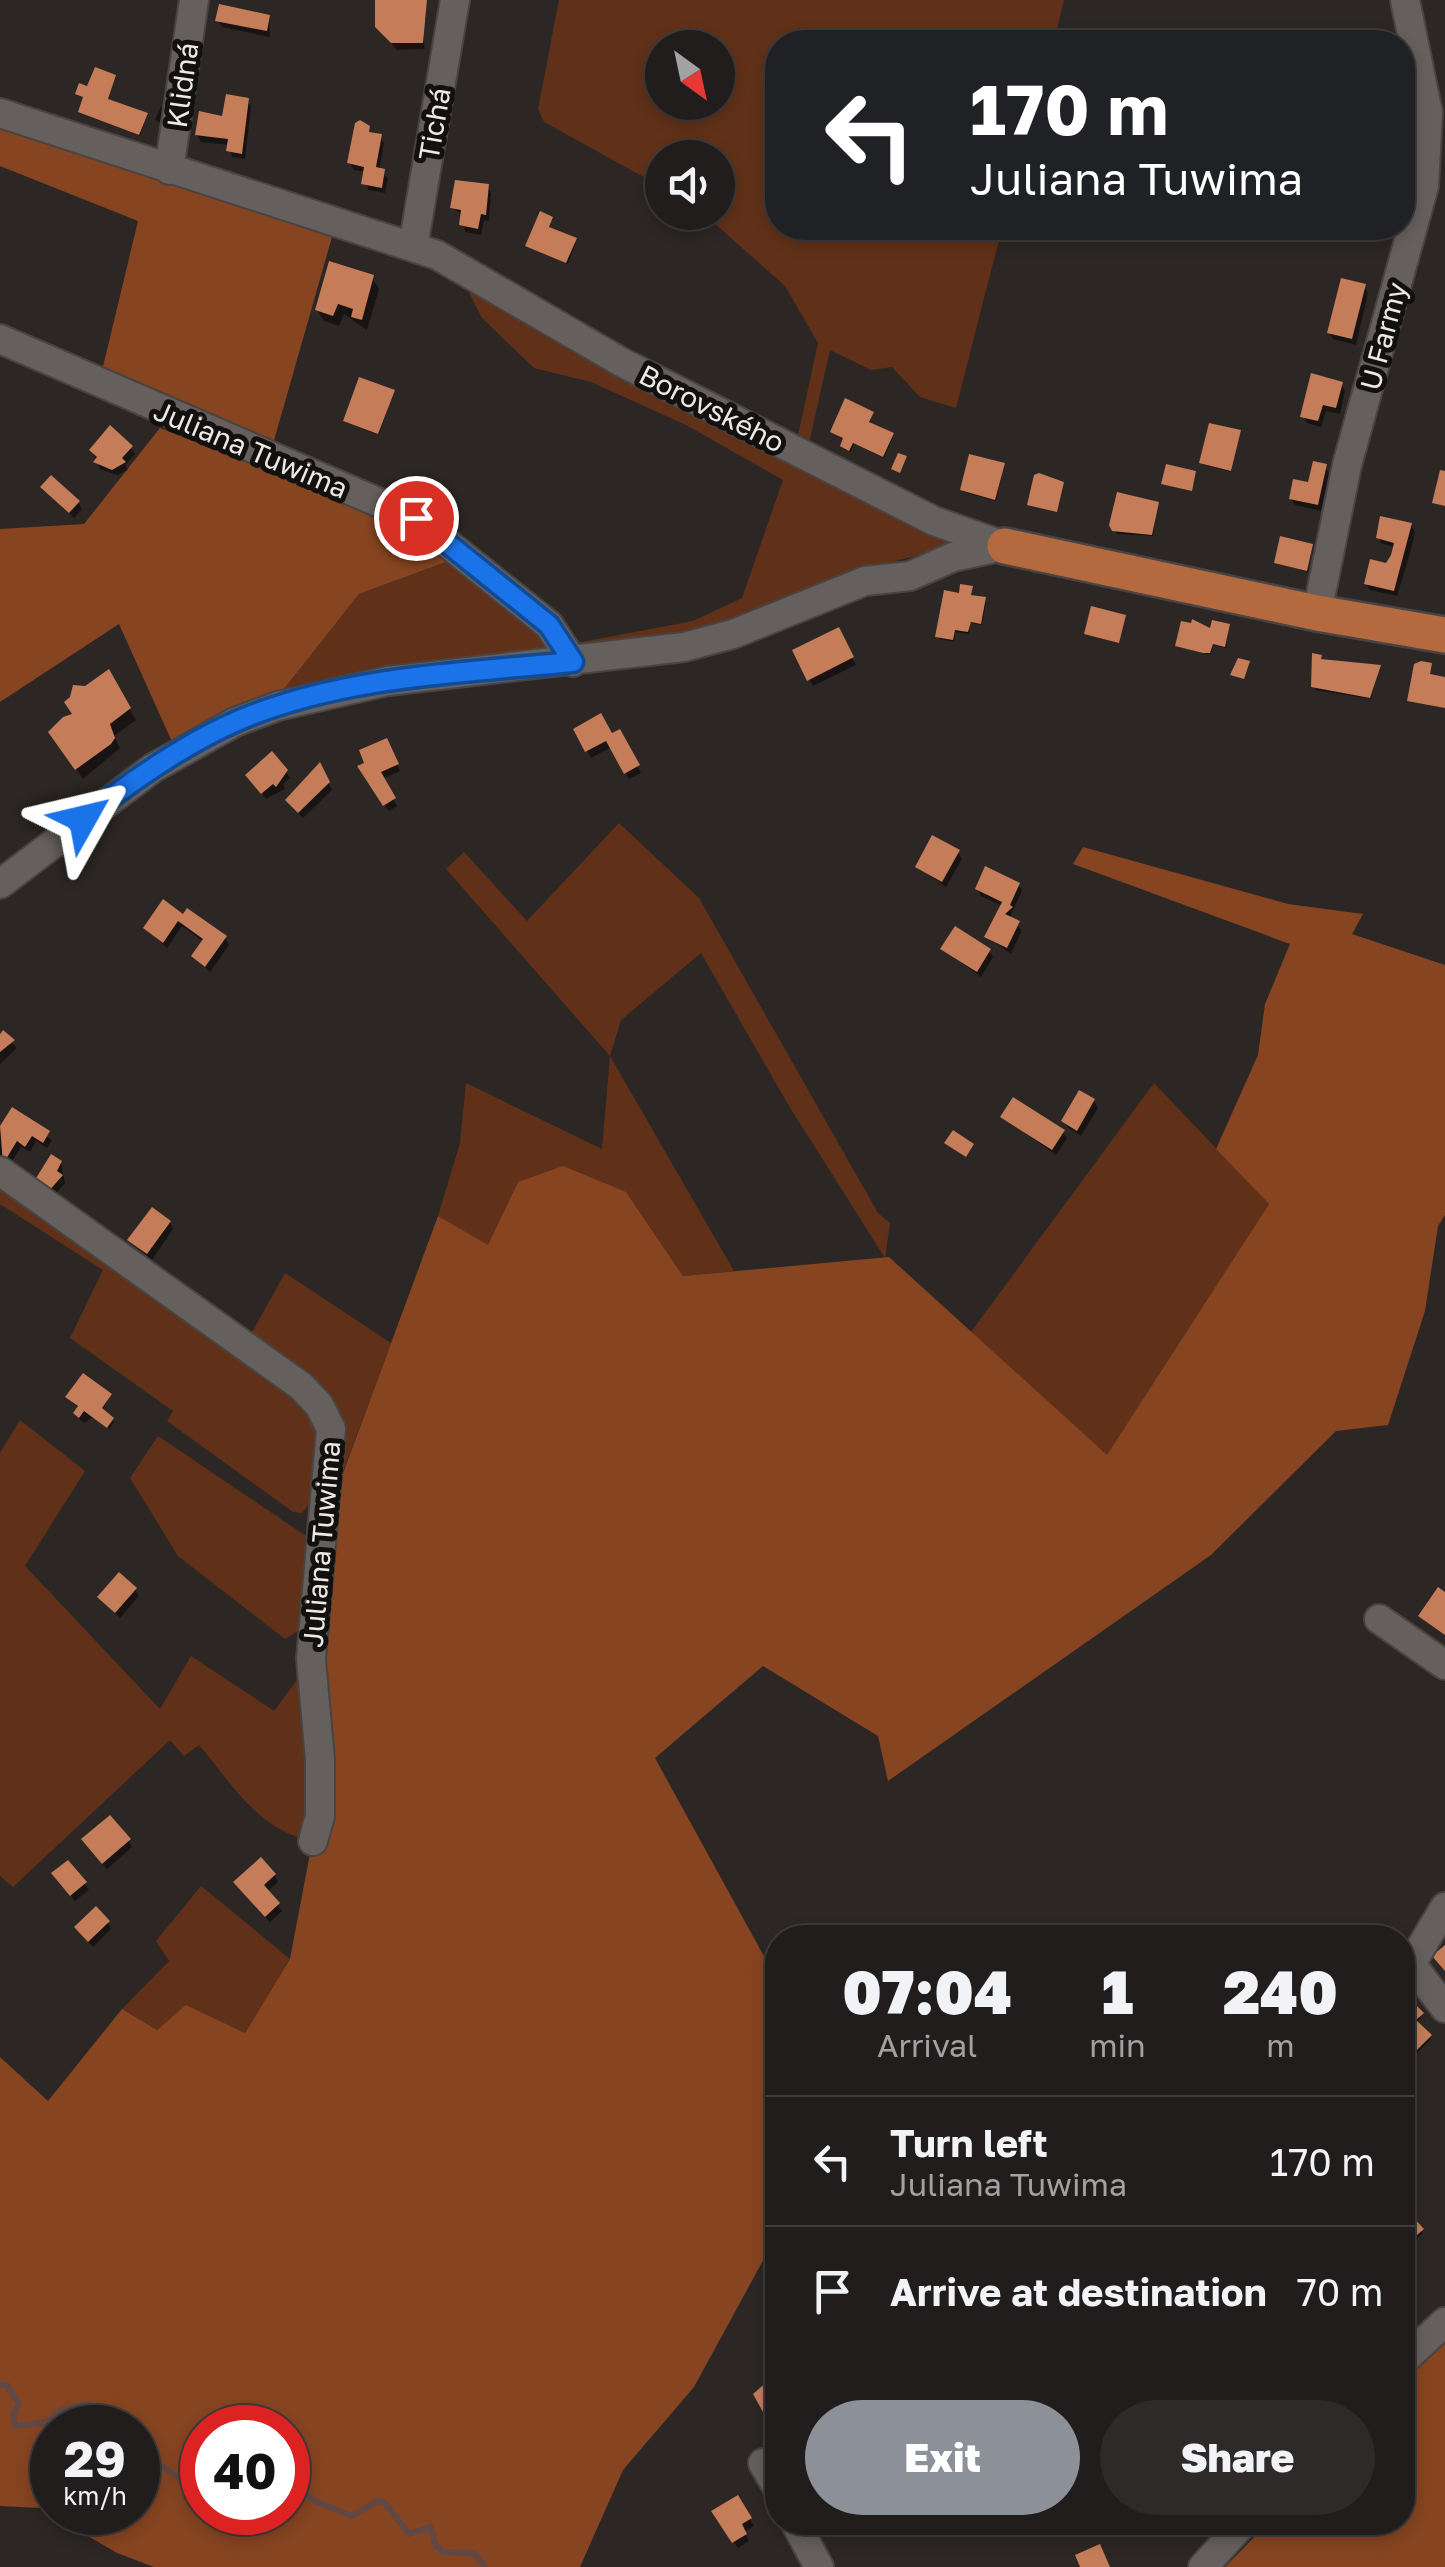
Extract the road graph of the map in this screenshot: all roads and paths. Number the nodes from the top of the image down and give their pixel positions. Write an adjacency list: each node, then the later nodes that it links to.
1 (194, 0): 7 (street, Klidná)
2 (455, 0): 10 (street, Tichá)
3 (1405, 0): 4 (street, U Farmy)
4 (1411, 30)
5 (1415, 49): 8 (street, U Farmy)
6 (0, 113): 7 (street, Borovského)
7 (169, 170): 10 (street, Borovského)
8 (1415, 219)
9 (1409, 240): 15 (street, U Farmy)
10 (413, 248): 12 (street, Borovského)
11 (0, 340): 17 (street, Juliana Tuwima)
12 (952, 528): 13 (street, Borovského); 14 (street)
13 (1005, 546): 14 (street); 15 (main road, Borovského)
14 (952, 557): 17 (street)
15 (1317, 613): 16 (main road, Borovského)
16 (1445, 635)
17 (573, 662): 18 (street)
18 (0, 884)
19 (0, 1171): 22 (street, Juliana Tuwima)
20 (1379, 1619): 21 (street)
21 (1445, 1665)
22 (314, 1842)
23 (1445, 1907): 24 (street)
24 (1415, 1959)
25 (1415, 1968): 26 (street)
26 (1445, 2008)
27 (1445, 2322): 28 (street)
28 (1415, 2350)
29 (763, 2462): 30 (street)
30 (765, 2466)
31 (802, 2535): 33 (street)
32 (1232, 2535): 34 (street)
33 (819, 2567)
34 (1203, 2567)

